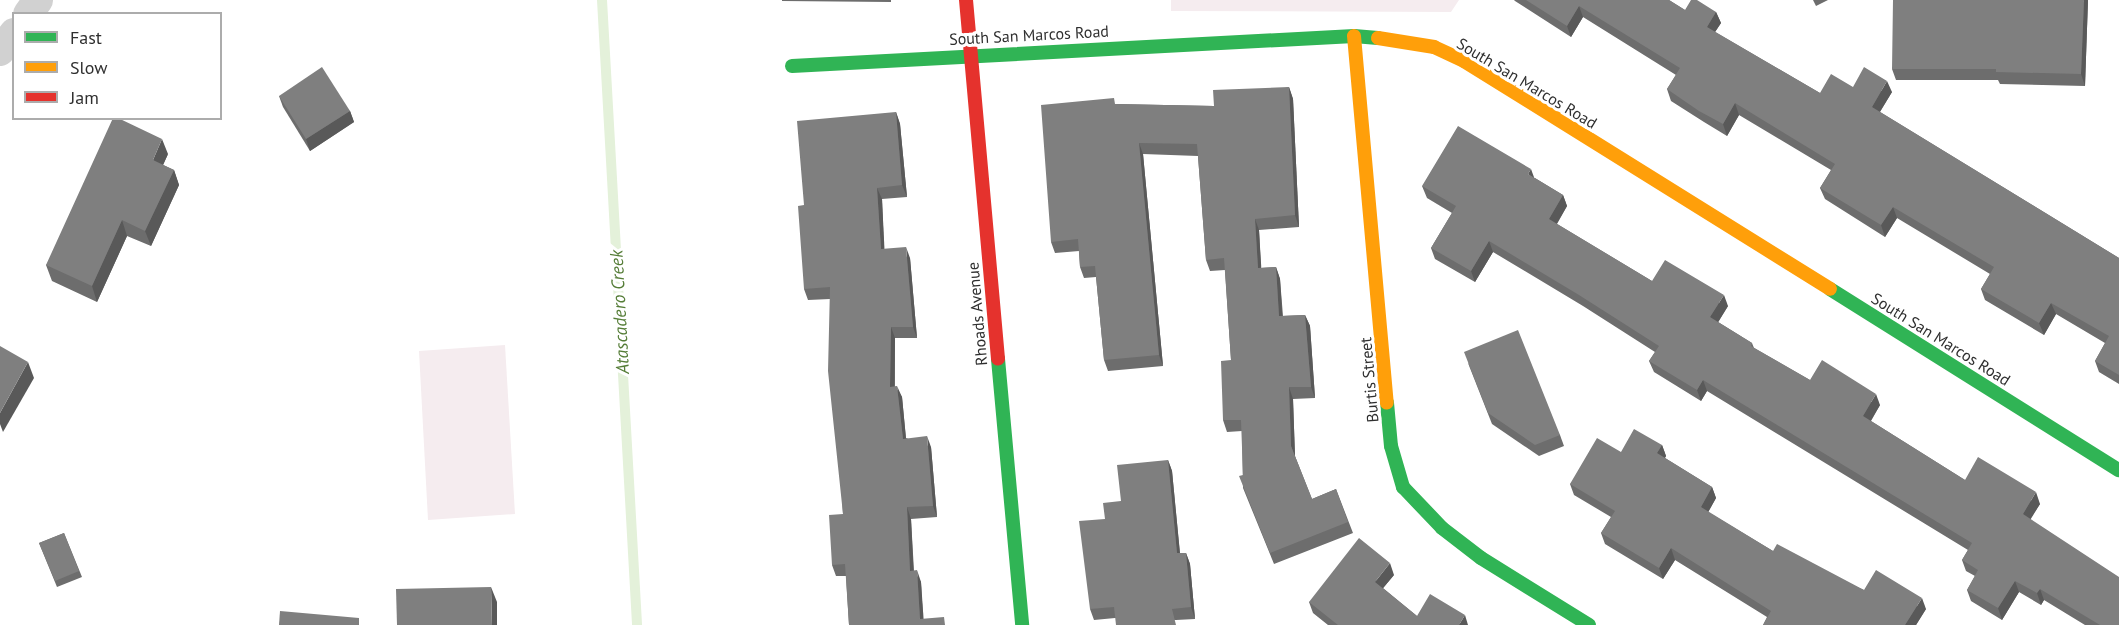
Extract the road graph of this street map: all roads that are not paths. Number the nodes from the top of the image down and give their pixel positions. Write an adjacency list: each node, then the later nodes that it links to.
1 (966, 0): 5 (street, Rhoads Avenue)
2 (12, 36): 4 (street)
3 (1354, 36): 5 (street, South San Marcos Road); 7 (street, South San Marcos Road); 9 (street, Burtis Street)
4 (0, 51)
5 (969, 55): 6 (street, South San Marcos Road); 8 (street, Rhoads Avenue)
6 (792, 66)
7 (2119, 470)
8 (1022, 625)
9 (1589, 625)

